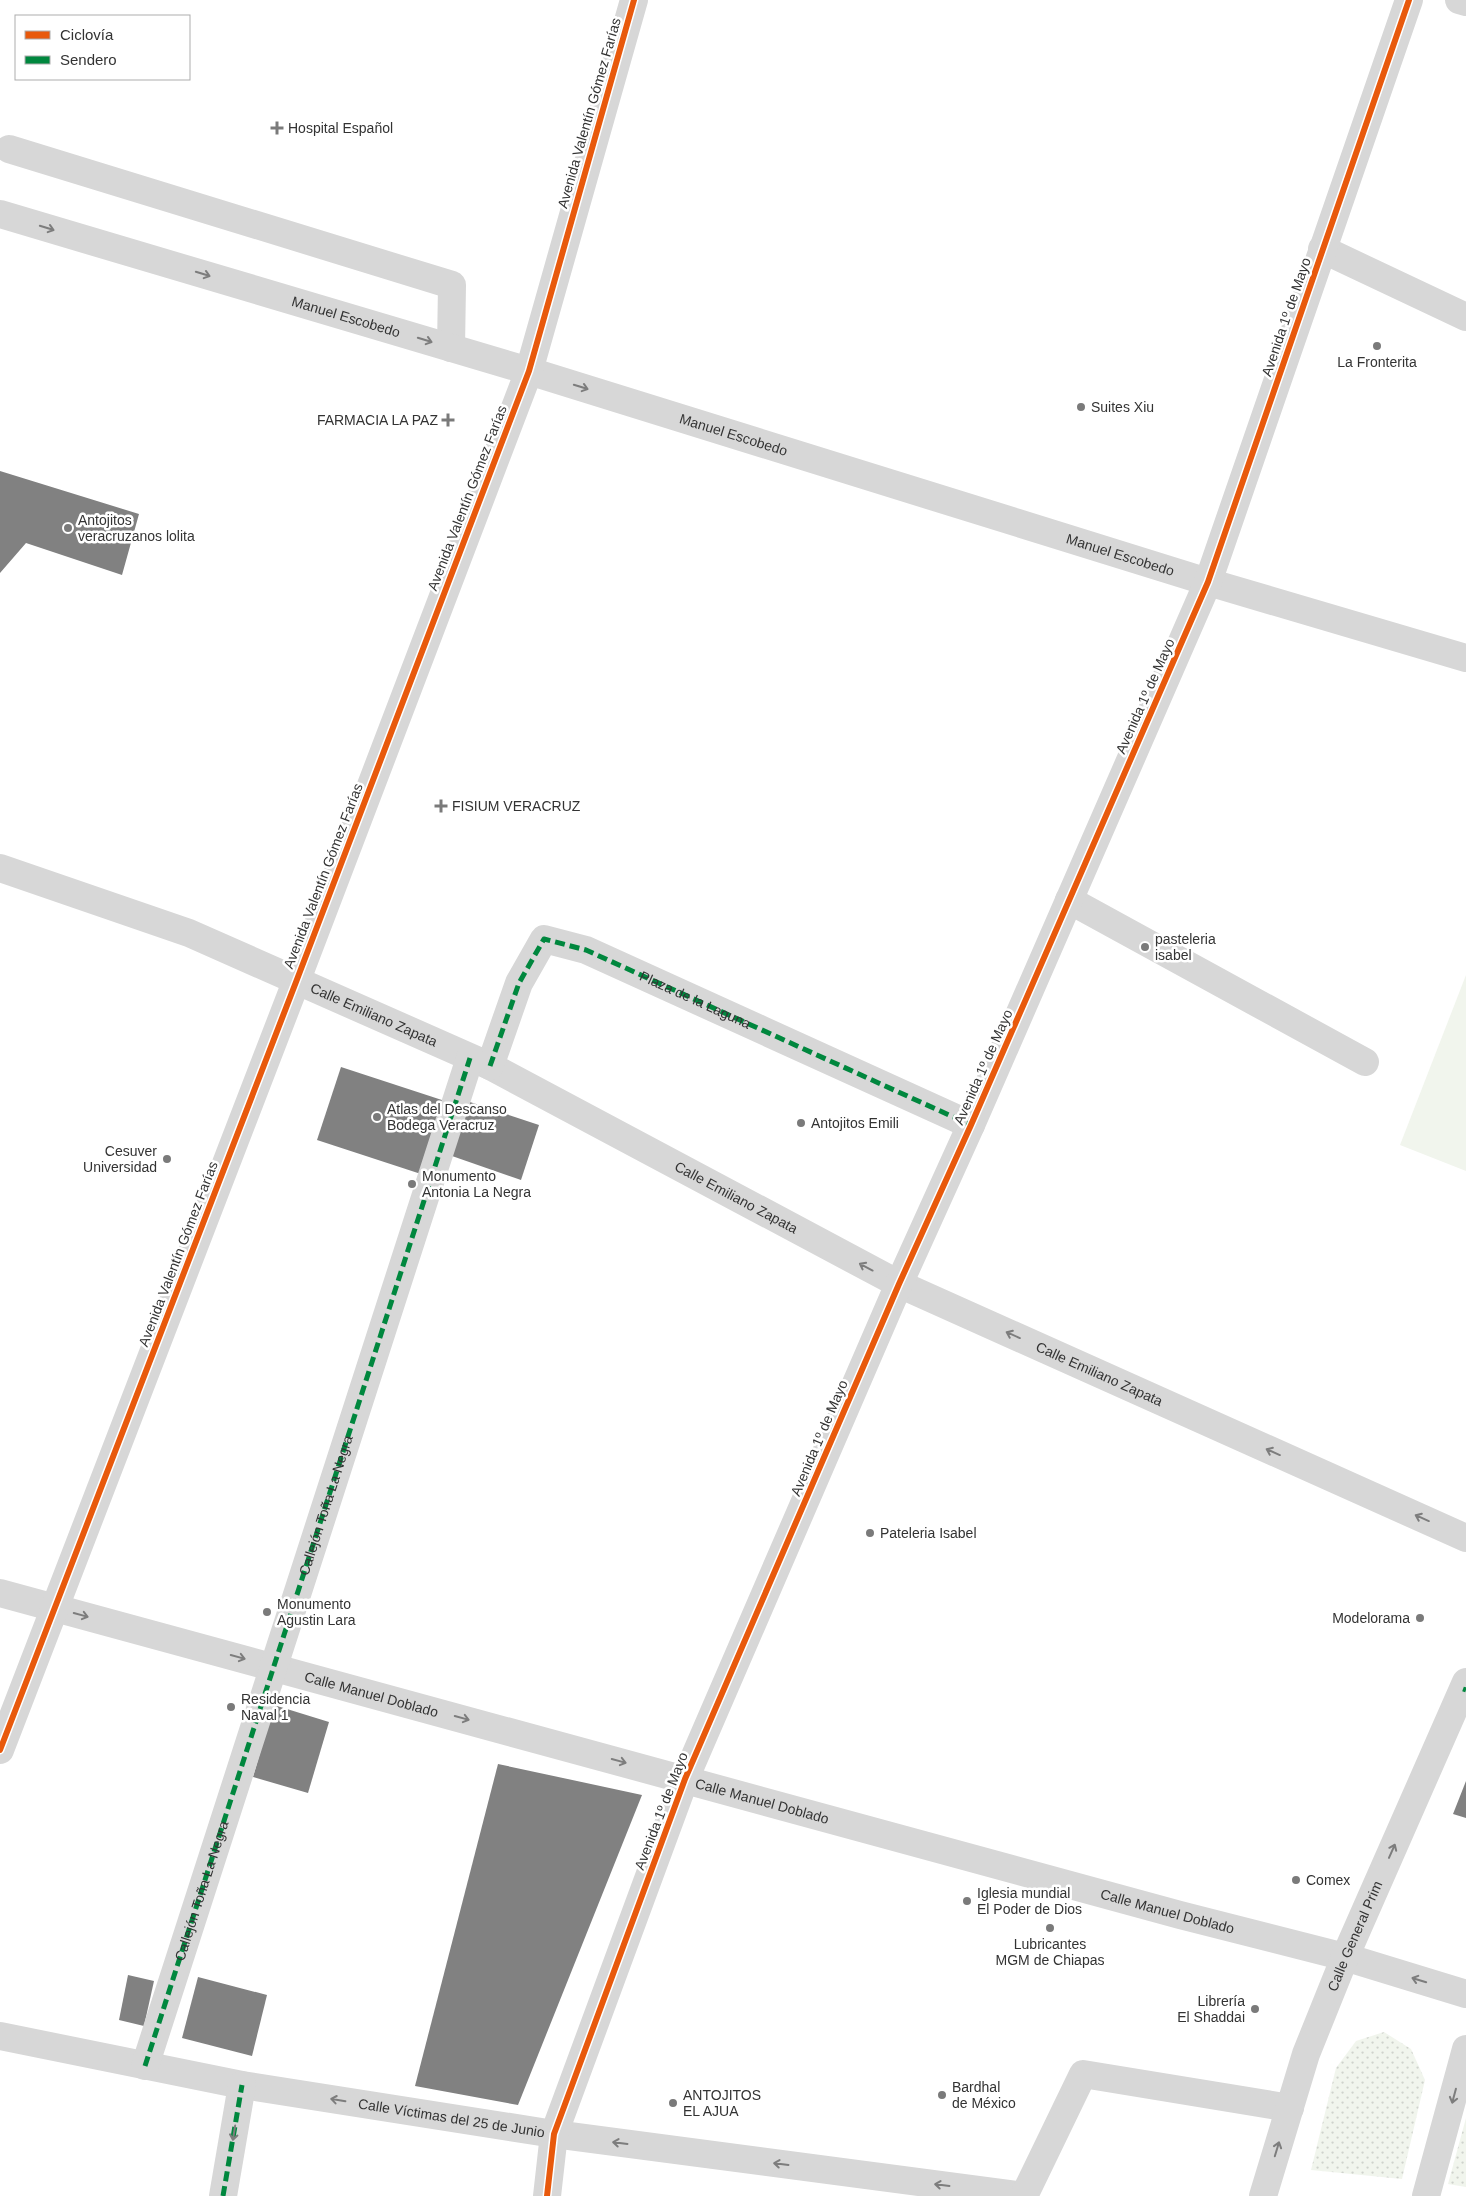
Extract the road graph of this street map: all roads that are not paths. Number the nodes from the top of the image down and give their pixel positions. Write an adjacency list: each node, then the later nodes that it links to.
1 (634, 0): 10 (street, Avenida Valentín Gómez Farías)
2 (1409, 0): 7 (street, Avenida 1º de Mayo)
3 (1459, 0): 4 (street)
4 (1466, 2)
5 (9, 149): 9 (street)
6 (0, 214): 9 (street, Manuel Escobedo, one-way to 9)
7 (1322, 249): 8 (street); 11 (street, Avenida 1º de Mayo)
8 (1466, 317)
9 (452, 348): 10 (street, Manuel Escobedo)
10 (529, 371): 11 (street, Manuel Escobedo, one-way to 11); 15 (street, Avenida Valentín Gómez Farías)
11 (1208, 582): 12 (street, Manuel Escobedo); 14 (street, Avenida 1º de Mayo)
12 (1466, 658)
13 (0, 868): 15 (street, Calle Emiliano Zapata)
14 (1069, 900): 17 (street); 18 (street, Avenida 1º de Mayo)
15 (296, 982): 16 (street, Calle Emiliano Zapata); 22 (street, Avenida Valentín Gómez Farías)
16 (480, 1062): 18 (street, Plaza de la Laguna); 19 (street, Calle Emiliano Zapata, one-way to 16); 23 (street, Callejón Toña La Negra)
17 (1365, 1062)
18 (971, 1125): 19 (street, Avenida 1º de Mayo)
19 (899, 1284): 20 (street, Calle Emiliano Zapata, one-way to 19); 26 (street, Avenida 1º de Mayo)
20 (1466, 1538)
21 (0, 1593): 22 (street, Calle Manuel Doblado)
22 (54, 1608): 23 (street, Calle Manuel Doblado, one-way to 23); 25 (street, Avenida Valentín Gómez Farías)
23 (275, 1667): 26 (street, Calle Manuel Doblado, one-way to 26); 31 (street, Callejón Toña La Negra)
24 (1465, 1687): 27 (street, Calle General Prim, one-way to 24)
25 (0, 1750)
26 (685, 1779): 27 (street, Calle Manuel Doblado); 34 (street, Avenida 1º de Mayo)
27 (1346, 1958): 28 (street, Calle Manuel Doblado, one-way to 27); 33 (street, Calle General Prim)
28 (1466, 1994)
29 (0, 2036): 31 (street, Calle Víctimas del 25 de Junio)
30 (1466, 2049): 39 (street, one-way to 39)
31 (145, 2066): 32 (street, Calle Víctimas del 25 de Junio)
32 (242, 2085): 34 (street, Calle Víctimas del 25 de Junio, one-way to 32); 35 (street, one-way to 35)
33 (1290, 2108): 37 (street); 38 (street, Calle General Prim, one-way to 33)
34 (554, 2134): 36 (street, Avenida 1º de Mayo); 37 (street, Calle Víctimas del 25 de Junio, one-way to 34)
35 (223, 2196)
36 (547, 2196)
37 (1024, 2196)
38 (1263, 2196)
39 (1426, 2196)

